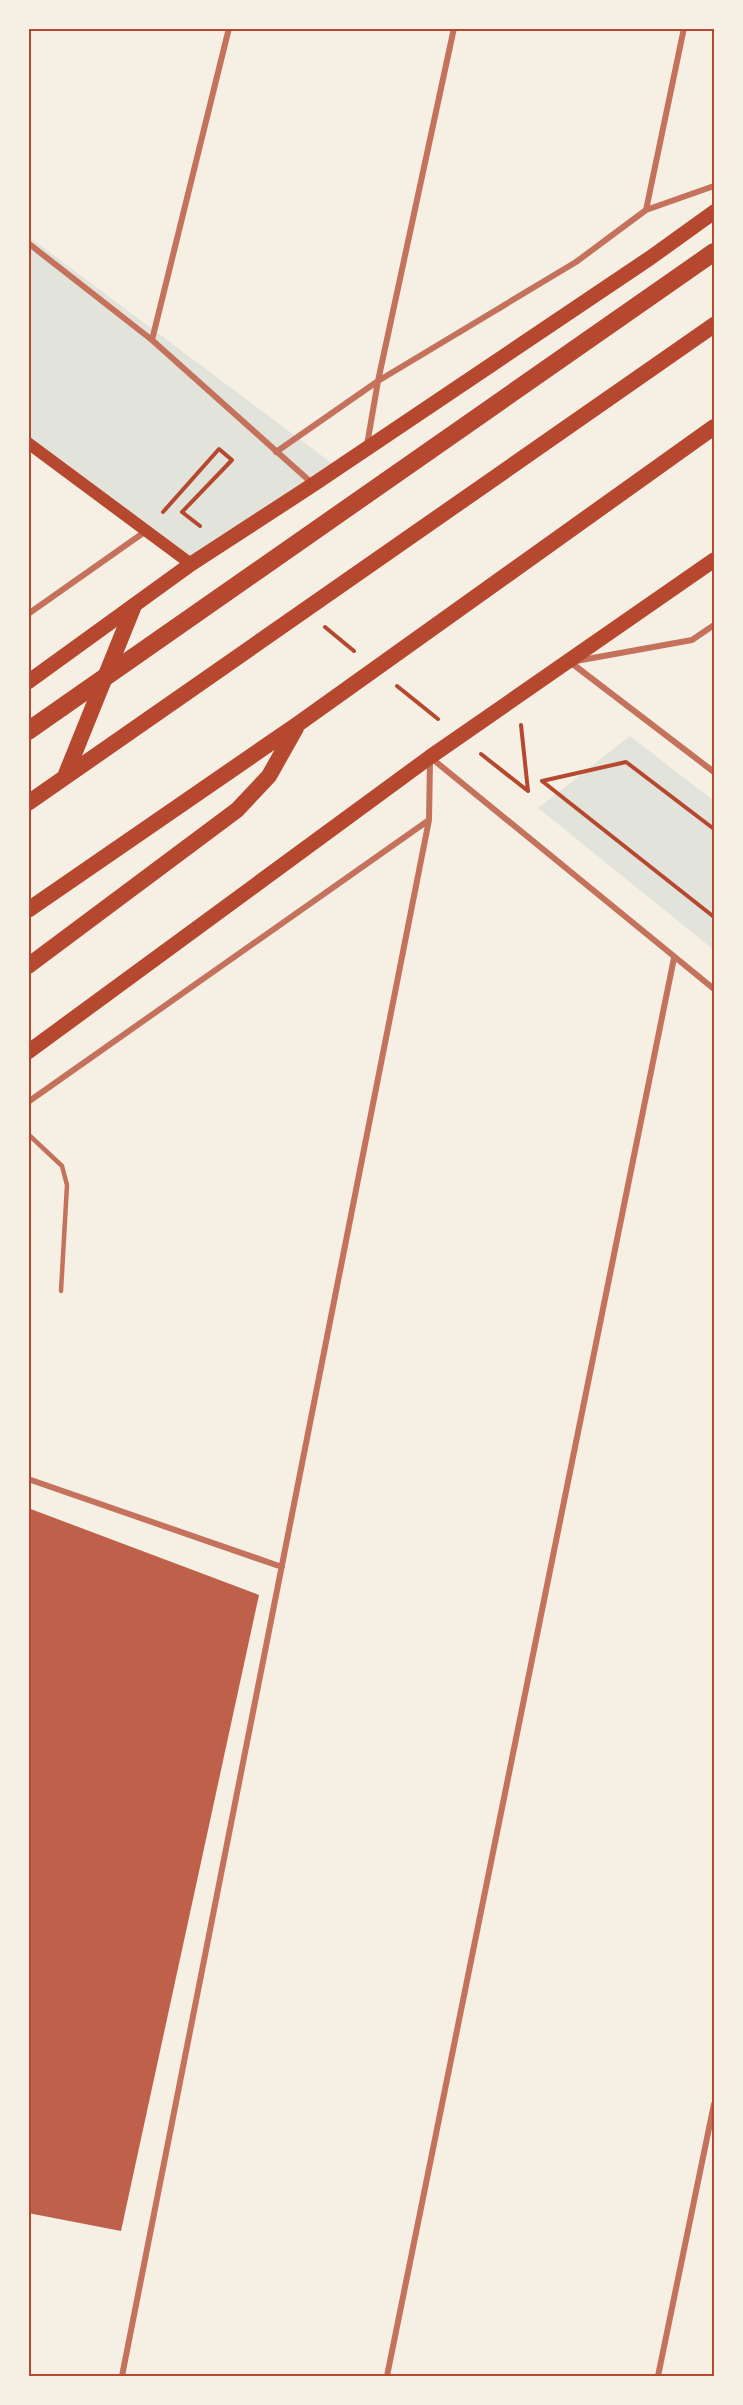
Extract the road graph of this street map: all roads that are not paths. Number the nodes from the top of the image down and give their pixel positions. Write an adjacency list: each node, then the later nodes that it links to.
1 (229, 28): 10 (street)
2 (454, 28): 11 (street)
3 (684, 28): 5 (street)
4 (714, 186): 5 (street)
5 (646, 210): 11 (street)
6 (714, 212): 14 (main road)
7 (28, 243): 10 (street)
8 (714, 252): 26 (highway)
9 (714, 325): 29 (highway)
10 (152, 340): 15 (street)
11 (378, 381): 14 (street); 15 (street)
12 (714, 427): 25 (highway)
13 (28, 443): 17 (main road)
14 (366, 448): 16 (main road)
15 (276, 452): 16 (street)
16 (314, 484): 19 (main road)
17 (146, 531): 19 (main road); 21 (street)
18 (714, 560): 23 (main road)
19 (191, 564): 20 (main road)
20 (133, 608): 24 (main road); 29 (highway)
21 (28, 614)
22 (714, 625): 23 (street)
23 (570, 662): 27 (main road); 28 (street)
24 (28, 682)
25 (298, 724): 32 (highway); 34 (highway)
26 (28, 731)
27 (430, 757): 31 (street); 33 (street); 36 (main road)
28 (714, 772)
29 (66, 774): 30 (highway)
30 (28, 803)
31 (429, 820): 37 (street); 41 (street)
32 (28, 910)
33 (674, 958): 35 (street); 44 (street)
34 (28, 966)
35 (714, 989)
36 (28, 1052)
37 (28, 1102)
38 (28, 1134): 39 (lane)
39 (62, 1291)
40 (28, 1479): 41 (street)
41 (282, 1567): 43 (street)
42 (714, 2104): 45 (street)
43 (122, 2376)
44 (387, 2376)
45 (658, 2376)

